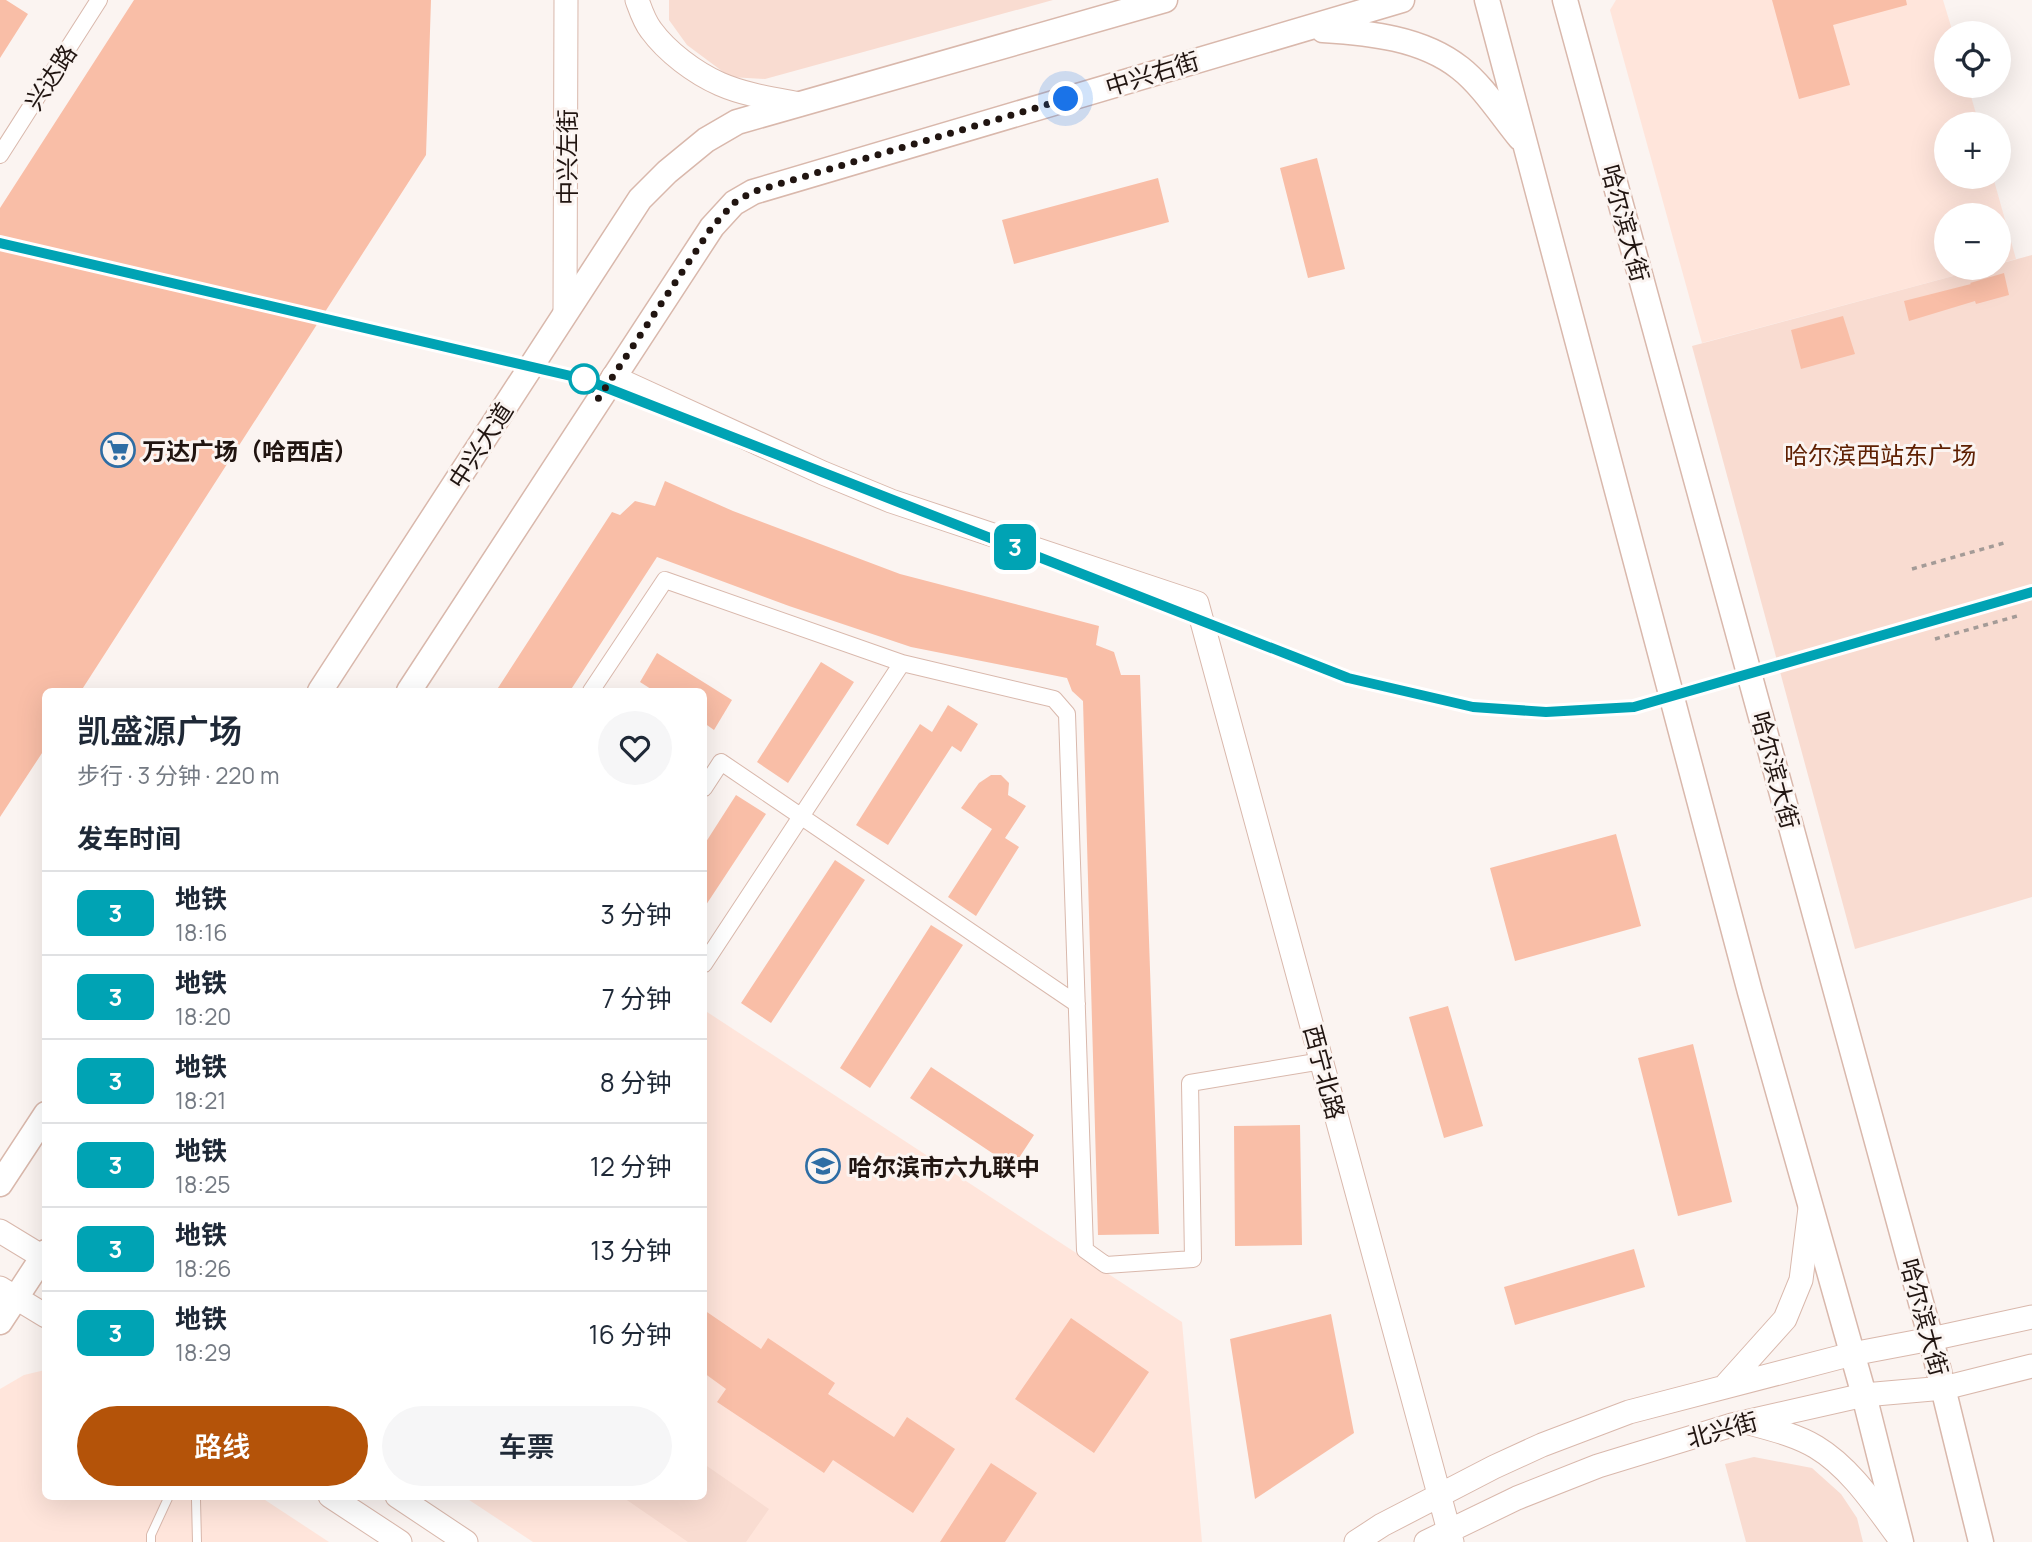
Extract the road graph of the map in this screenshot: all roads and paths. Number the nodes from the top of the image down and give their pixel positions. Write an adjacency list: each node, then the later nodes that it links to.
1 (99, 0): 11 (street, 兴达路)
2 (566, 0): 12 (main road, 中兴左街)
3 (637, 0): 9 (main road)
4 (1166, 0): 9 (main road)
5 (1402, 0): 8 (main road, 中兴右街)
6 (1487, 0): 10 (main road)
7 (1565, 0): 37 (main road, 哈尔滨大街)
8 (1301, 29): 10 (main road); 13 (main road, 中兴右街)
9 (800, 104): 12 (main road, 中兴大道)
10 (1527, 146): 29 (main road)
11 (0, 155)
12 (565, 314): 19 (main road, 中兴大道)
13 (612, 377): 20 (main road); 26 (main road, 西宁北路)
14 (2004, 543): 15 (path)
15 (1912, 569)
16 (2021, 615): 17 (path)
17 (1935, 639)
18 (902, 663): 21 (street); 23 (street); 25 (street)
19 (322, 688)
20 (411, 688)
21 (593, 688)
22 (707, 783): 23 (street)
23 (801, 816): 24 (street); 25 (street)
24 (707, 959)
25 (1077, 1004): 26 (street)
26 (1322, 1061): 44 (main road, 西宁北路)
27 (42, 1120): 28 (main road)
28 (0, 1184)
29 (1810, 1208): 38 (main road); 40 (main road)
30 (0, 1231): 31 (main road)
31 (42, 1255)
32 (42, 1258): 33 (main road)
33 (8, 1293): 34 (main road); 36 (main road)
34 (42, 1314)
35 (2032, 1317): 37 (main road, 北兴街)
36 (0, 1322)
37 (1931, 1339): 38 (main road, 北兴街); 41 (main road, 哈尔滨大街)
38 (1852, 1354): 40 (main road, 北兴街); 42 (main road)
39 (2032, 1366): 41 (main road, 北兴街)
40 (1724, 1387): 44 (main road, 北兴街)
41 (1944, 1388): 42 (main road, 北兴街); 57 (main road, 哈尔滨大街)
42 (1864, 1395): 43 (main road, 北兴街); 50 (main road)
43 (1746, 1422): 49 (main road, 北兴街); 50 (main road)
44 (1439, 1495): 49 (main road, 西宁北路); 55 (main road, 北兴街)
45 (167, 1500): 51 (lane)
46 (197, 1500): 52 (lane)
47 (336, 1500): 53 (main road)
48 (403, 1500): 54 (main road)
49 (1451, 1536): 56 (main road, 北兴街)
50 (1900, 1540)
51 (151, 1542)
52 (197, 1542)
53 (400, 1542)
54 (466, 1542)
55 (1356, 1542)
56 (1426, 1542)
57 (1981, 1542)

